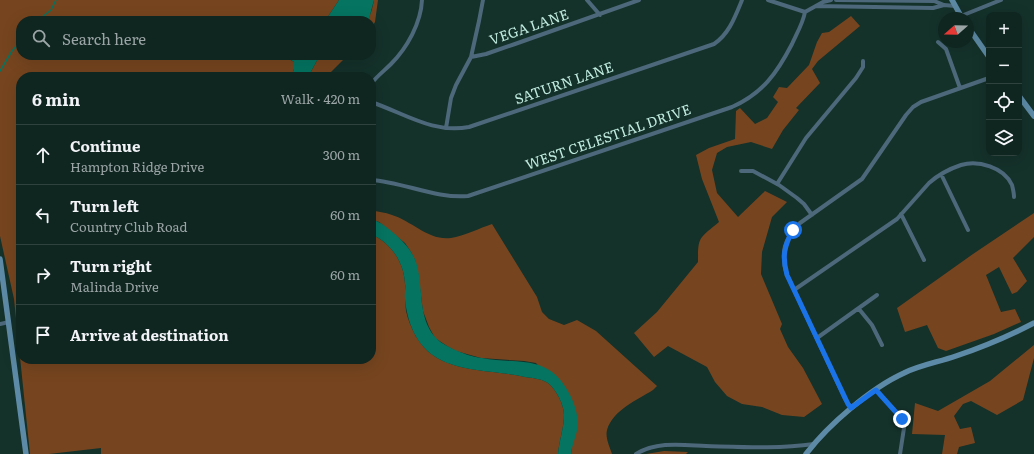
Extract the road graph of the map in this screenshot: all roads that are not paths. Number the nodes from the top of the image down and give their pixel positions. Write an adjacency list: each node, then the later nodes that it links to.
1 (422, 0): 22 (street)
2 (483, 0): 20 (street)
3 (587, 0): 16 (street)
4 (639, 0): 16 (street, VEGA LANE)
5 (742, 0): 28 (street, SATURN LANE)
6 (768, 0): 13 (street)
7 (831, 0): 12 (street)
8 (836, 0): 11 (street)
9 (1000, 0): 15 (street)
10 (953, 3): 11 (street); 14 (street)
11 (944, 5): 12 (street)
12 (816, 6): 13 (street)
13 (805, 12): 31 (street, WEST CELESTIAL DRIVE)
14 (958, 12)
15 (972, 12)
16 (600, 15): 20 (street, VEGA LANE)
17 (974, 36): 19 (street)
18 (945, 48): 24 (street)
19 (986, 53)
20 (471, 57): 28 (street)
21 (863, 61): 32 (street)
22 (376, 78)
23 (986, 79): 24 (street)
24 (960, 88): 35 (street)
25 (1022, 100): 27 (street)
26 (376, 104): 28 (street, SATURN LANE)
27 (1034, 116)
28 (446, 128)
29 (741, 171): 32 (street)
30 (941, 174): 33 (street); 34 (street); 36 (street)
31 (376, 181)
32 (777, 184): 35 (street)
33 (1014, 197)
34 (901, 214): 38 (street); 39 (street)
35 (812, 215): 39 (street)
36 (968, 230)
37 (0, 259): 42 (street)
38 (924, 260)
39 (794, 290): 45 (street)
40 (877, 295): 41 (street)
41 (859, 309): 45 (street); 46 (street)
42 (9, 322): 44 (street); 50 (street)
43 (1034, 323): 47 (street)
44 (0, 324)
45 (817, 338): 48 (street)
46 (882, 345)
47 (876, 390): 48 (street); 53 (street)
48 (851, 408): 49 (street)
49 (814, 444): 51 (street); 52 (street)
50 (26, 454)
51 (636, 454)
52 (806, 454)
53 (900, 454)

